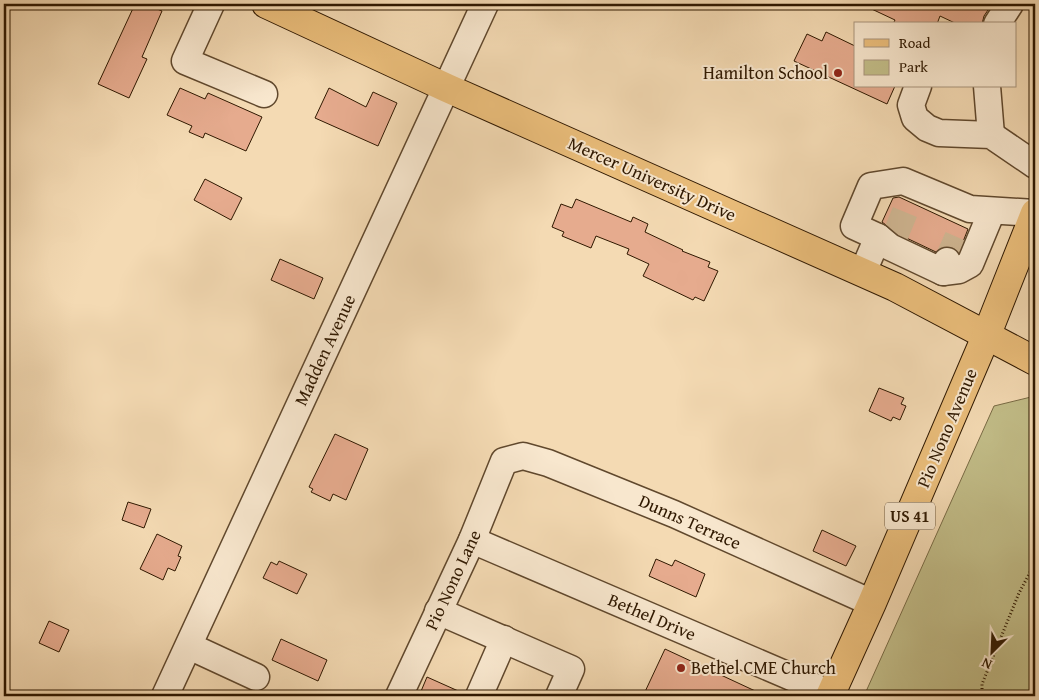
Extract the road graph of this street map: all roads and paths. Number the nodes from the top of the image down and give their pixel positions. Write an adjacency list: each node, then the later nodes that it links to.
1 (211, 4): 9 (street)
2 (266, 4): 6 (main road, Mercer University Drive)
3 (485, 4): 6 (street, Madden Avenue)
4 (1010, 4): 5 (street)
5 (998, 22)
6 (447, 88): 16 (main road, Mercer University Drive); 26 (street, Madden Avenue)
7 (917, 88): 10 (street)
8 (987, 88): 10 (street)
9 (264, 94)
10 (991, 135): 11 (street)
11 (1035, 165)
12 (1035, 213): 13 (street); 18 (main road, Pio Nono Avenue / US 41)
13 (975, 216): 14 (street); 15 (street)
14 (887, 240): 15 (street); 16 (street)
15 (939, 266): 17 (street)
16 (863, 272): 17 (main road, Mercer University Drive)
17 (905, 292): 18 (main road, Mercer University Drive)
18 (987, 334): 19 (main road, Mercer University Drive); 23 (main road, Pio Nono Avenue / US 41)
19 (1035, 361)
20 (504, 462): 21 (street, Pio Nono Lane); 23 (street, Dunns Terrace)
21 (472, 540): 24 (street, Pio Nono Lane); 28 (street, Bethel Drive)
22 (1035, 563): 33 (path)
23 (872, 604): 28 (main road, Pio Nono Avenue / US 41)
24 (438, 611): 25 (street); 30 (street, Pio Nono Lane)
25 (504, 639): 31 (street); 32 (street)
26 (189, 646): 27 (street); 29 (street, Madden Avenue)
27 (256, 677)
28 (831, 695)
29 (166, 696)
30 (399, 696)
31 (479, 696)
32 (559, 696)
33 (982, 696)

